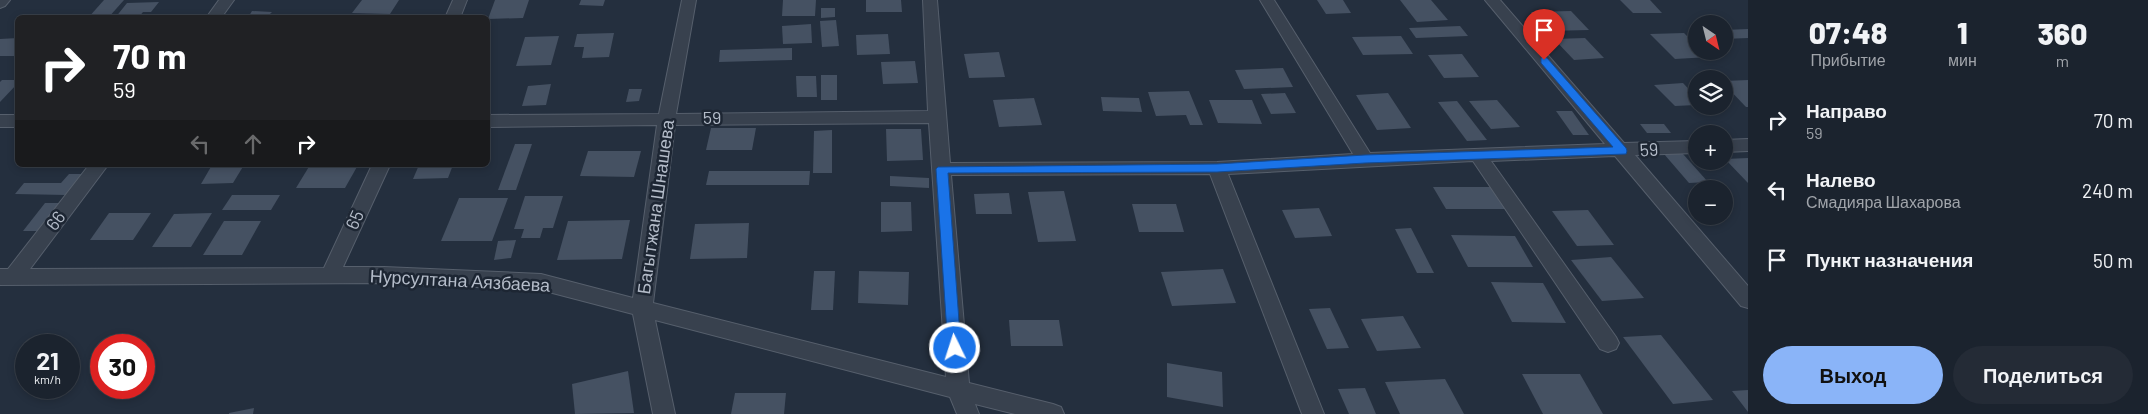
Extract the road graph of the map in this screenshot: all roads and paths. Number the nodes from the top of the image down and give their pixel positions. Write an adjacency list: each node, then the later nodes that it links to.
1 (3, 0): 8 (street)
2 (227, 0): 9 (street)
3 (460, 0): 10 (street)
4 (689, 0): 12 (street, Багытжана Шнашева)
5 (930, 0): 11 (street)
6 (1267, 0): 21 (street)
7 (1492, 0): 19 (street)
8 (0, 3)
9 (215, 15)
10 (453, 15)
11 (937, 117): 12 (street, 59); 25 (street)
12 (667, 118): 15 (street, 59); 29 (street, Багытжана Шнашева)
13 (0, 121): 14 (street)
14 (15, 121)
15 (490, 121)
16 (1748, 145): 17 (street)
17 (1733, 146)
18 (1688, 147): 19 (street, 59)
19 (1622, 151): 20 (street, 59); 28 (street)
20 (1478, 156): 21 (street, 59); 30 (street)
21 (1365, 159): 24 (street, 59)
22 (96, 167): 27 (street, 66)
23 (380, 167): 26 (street, 65)
24 (1217, 168): 25 (street, 59); 35 (street)
25 (942, 169): 31 (street)
26 (330, 275): 27 (street, Нурсултана Аязбаева); 29 (street, Нурсултана Аязбаева)
27 (7, 277)
28 (1748, 300)
29 (642, 308): 31 (street, Нурсултана Аязбаева); 32 (street, Багытжана Шнашева)
30 (1608, 343)
31 (958, 388): 33 (street); 34 (street, Нурсултана Аязбаева)
32 (664, 414)
33 (968, 414)
34 (1053, 414)
35 (1313, 414)

